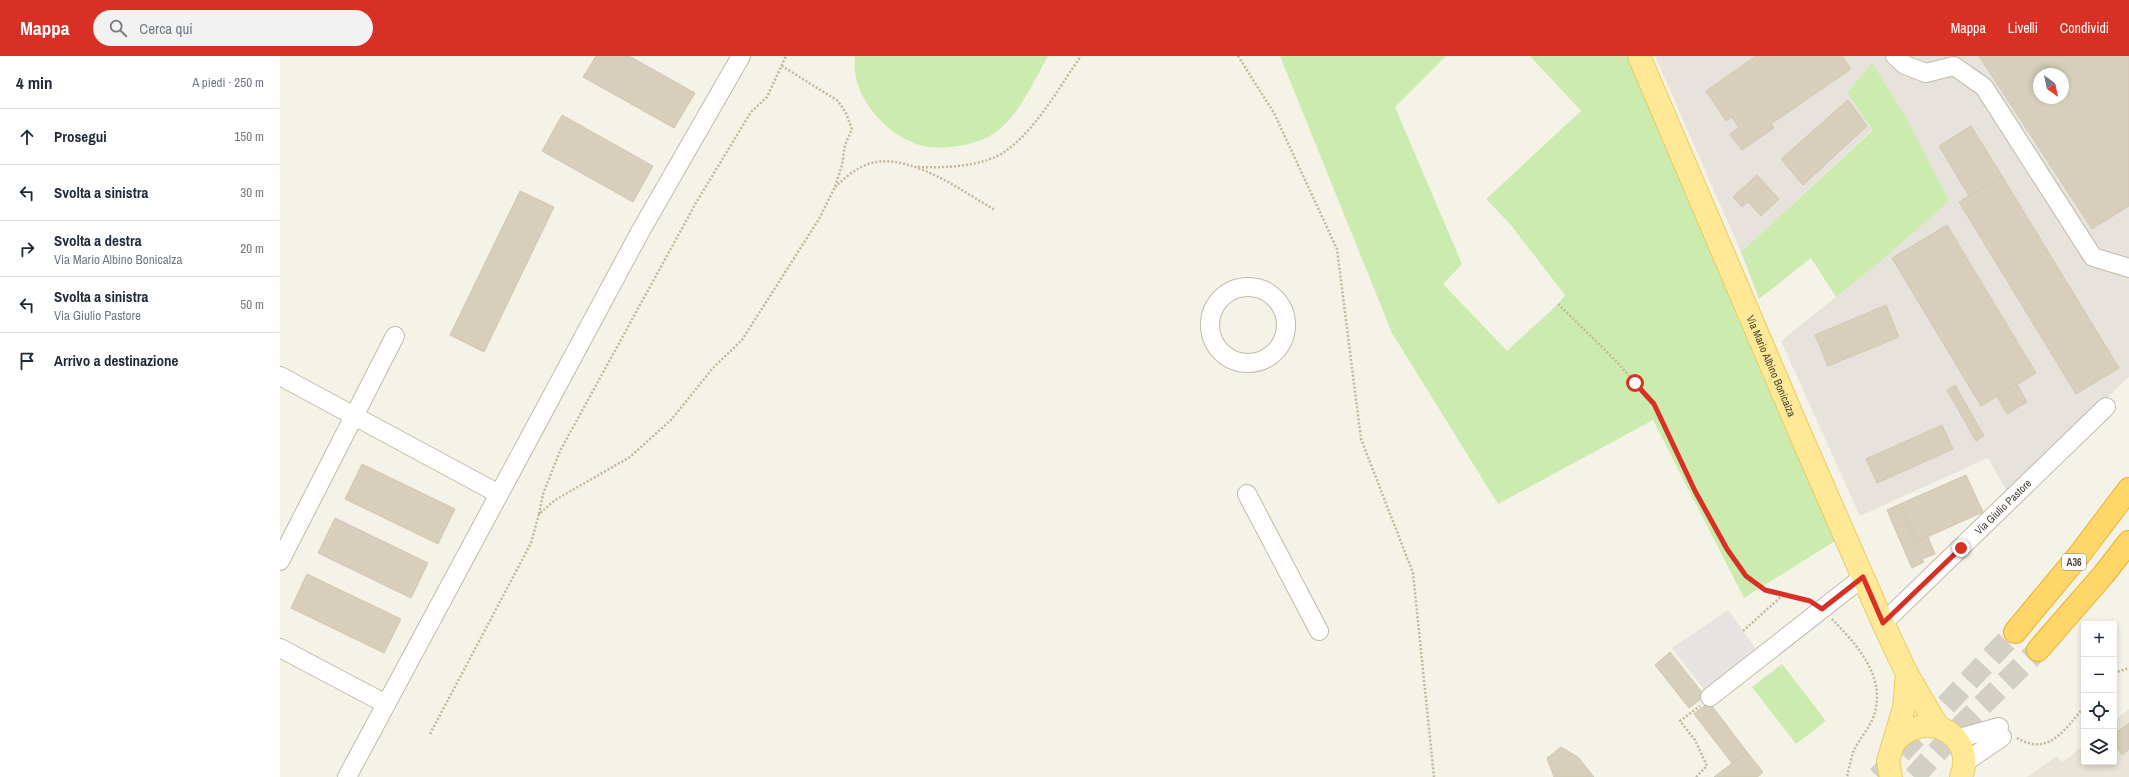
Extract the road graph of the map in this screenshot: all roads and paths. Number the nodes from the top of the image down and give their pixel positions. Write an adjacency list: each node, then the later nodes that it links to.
1 (741, 56): 19 (street)
2 (786, 56): 7 (path)
3 (1081, 56): 8 (path)
4 (1238, 56): 46 (path)
5 (1639, 56): 24 (main road, Via Mario Albino Bonicalza)
6 (1896, 56): 11 (street)
7 (782, 66): 9 (path); 21 (path)
8 (918, 167): 9 (path); 10 (path)
9 (835, 187): 21 (path)
10 (994, 210)
11 (2129, 268)
12 (1239, 287): 12 (street)
13 (1558, 304): 25 (path)
14 (395, 336): 17 (street)
15 (280, 376): 17 (street)
16 (2106, 407): 27 (street, Via Giulio Pastore)
17 (354, 414): 19 (street); 23 (street)
18 (2129, 489): 30 (highway, A36)
19 (499, 494): 37 (street)
20 (1246, 494): 28 (street)
21 (539, 514): 40 (path)
22 (2129, 542): 32 (highway, A36)
23 (280, 561)
24 (1863, 577): 26 (street); 27 (main road, Via Mario Albino Bonicalza)
25 (1783, 595): 26 (path); 29 (path)
26 (1822, 609): 36 (street); 48 (path)
27 (1883, 623): 35 (main road, Via Mario Albino Bonicalza)
28 (1319, 631)
29 (1743, 631)
30 (2015, 632)
31 (280, 648): 37 (street)
32 (2038, 650)
33 (2129, 668): 34 (path)
34 (2117, 672)
35 (1907, 674): 39 (main road, Via Mario Albino Bonicalza); 43 (main road)
36 (1710, 697): 47 (path)
37 (386, 704): 45 (street)
38 (2081, 710): 41 (path)
39 (1938, 727): 42 (main road, Via Mario Albino Bonicalza); 43 (main road, Via Mario Albino Bonicalza)
40 (430, 734)
41 (2005, 734): 42 (street); 44 (street)
42 (1956, 739): 44 (main road)
43 (1893, 744): 49 (main road)
44 (1962, 773)
45 (347, 777)
46 (1434, 777)
47 (1696, 777)
48 (1847, 777)
49 (1891, 777)

